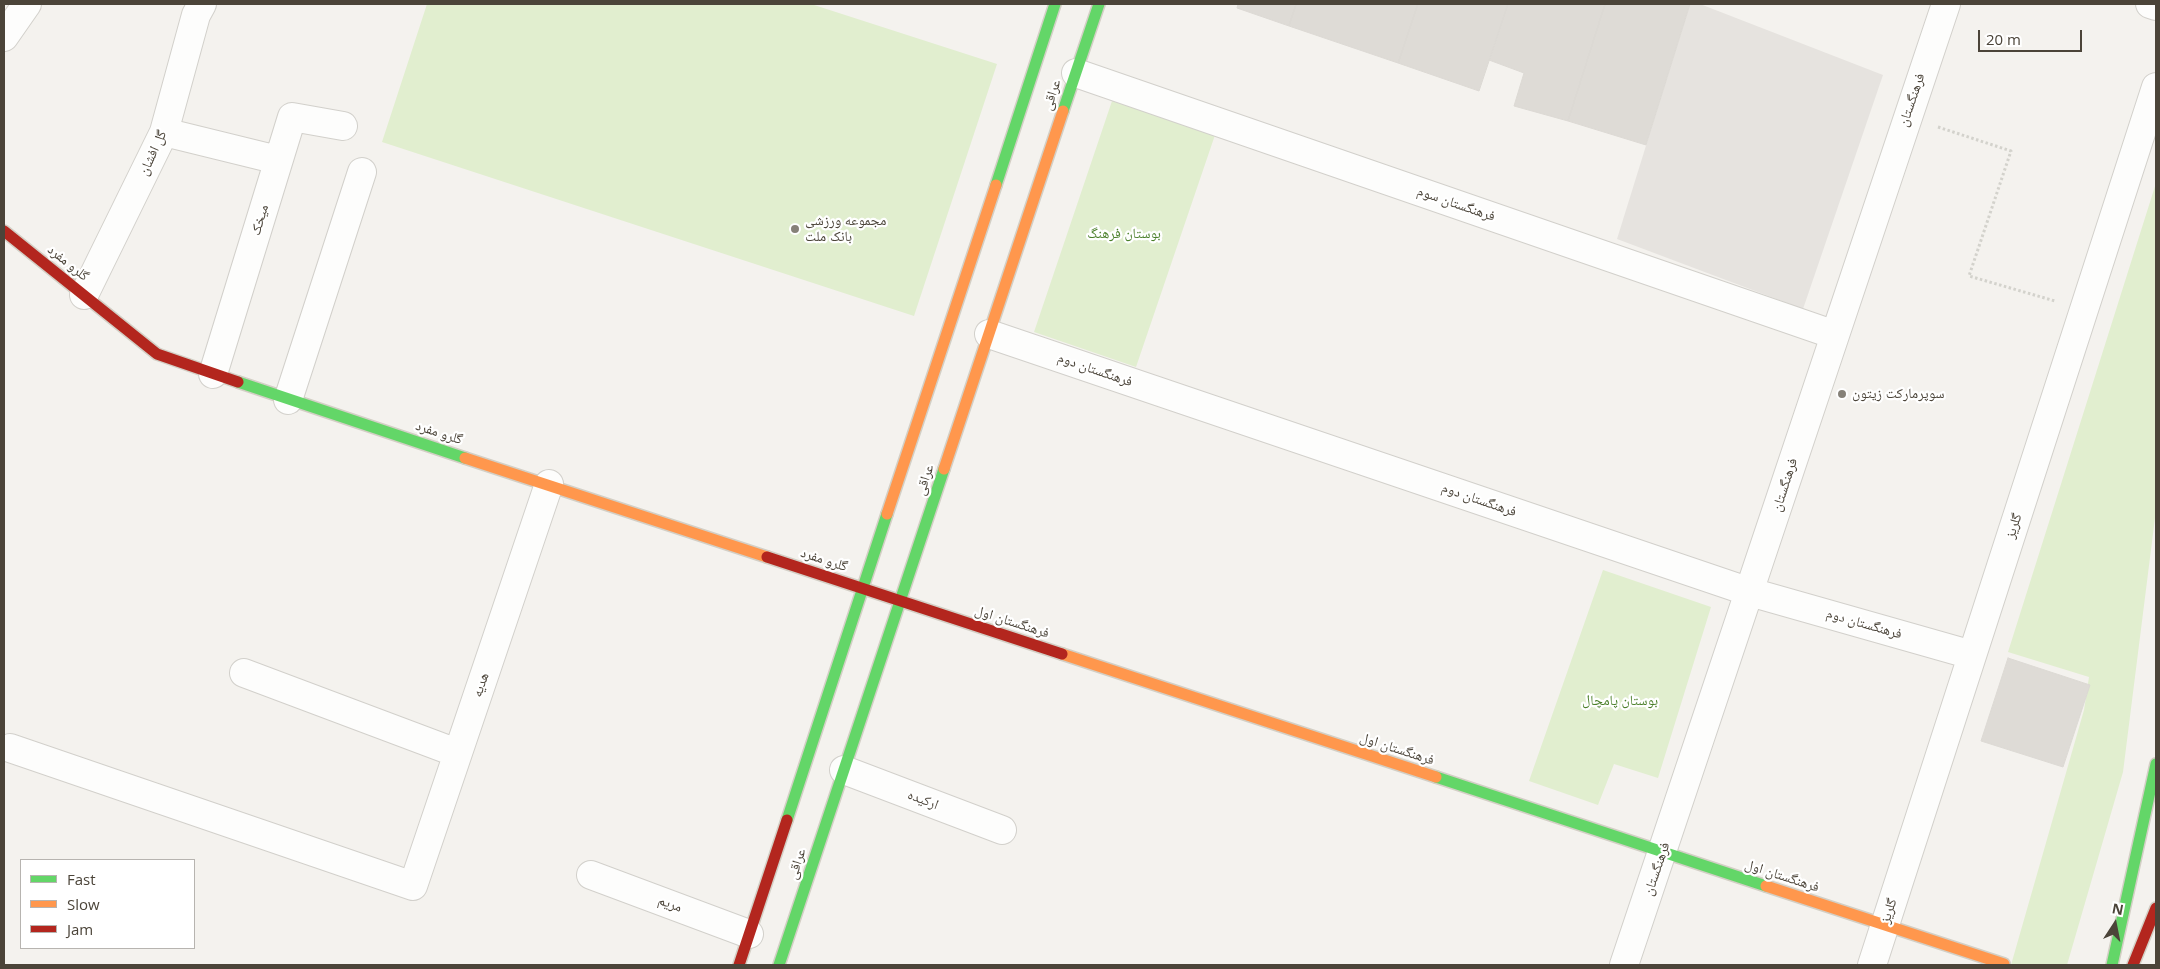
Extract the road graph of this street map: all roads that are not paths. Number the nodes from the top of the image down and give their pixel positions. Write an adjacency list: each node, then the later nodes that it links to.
1 (27, 4): 8 (street)
2 (1055, 4): 22 (main road, عراقی)
3 (1099, 4): 9 (main road, عراقی)
4 (1946, 4): 18 (street, فرهنگستان)
5 (2150, 4): 6 (street)
6 (2156, 6)
7 (192, 8): 12 (street, گل افشان)
8 (4, 37)
9 (1076, 73): 17 (main road, عراقی); 18 (street, فرهنگستان سوم)
10 (2156, 87): 25 (street, گلریز)
11 (343, 126): 13 (street, میخک)
12 (164, 132): 13 (street); 16 (street, گل افشان)
13 (278, 160): 19 (street, میخک)
14 (362, 172): 20 (street)
15 (4, 231): 16 (main road, گلرو مفرد)
16 (84, 295): 19 (main road, گلرو مفرد)
17 (989, 334): 23 (street, فرهنگستان دوم); 24 (main road, عراقی)
18 (1836, 335): 23 (street, فرهنگستان)
19 (214, 374): 20 (main road, گلرو مفرد)
20 (288, 400): 21 (main road, گلرو مفرد)
21 (549, 484): 22 (main road, گلرو مفرد); 28 (street, هدیه)
22 (863, 589): 24 (main road, گلرو مفرد); 36 (main road, عراقی)
23 (1750, 592): 25 (street, فرهنگستان دوم); 32 (street, فرهنگستان)
24 (900, 601): 30 (main road, عراقی); 32 (main road, فرهنگستان اول)
25 (1972, 655): 35 (street, گلریز)
26 (244, 673): 28 (street)
27 (10, 748): 28 (street, هدیه)
28 (457, 753)
29 (2156, 764): 42 (main road)
30 (844, 770): 31 (street, ارکیده); 39 (main road, عراقی)
31 (1002, 830)
32 (1662, 852): 35 (main road, فرهنگستان اول); 40 (street, فرهنگستان)
33 (591, 875): 36 (street, مریم)
34 (2156, 908): 43 (main road)
35 (1884, 926): 37 (main road, فرهنگستان اول); 41 (street, گلریز)
36 (749, 934): 38 (main road, عراقی)
37 (2004, 964)
38 (739, 965)
39 (779, 965)
40 (1624, 965)
41 (1872, 965)
42 (2112, 965)
43 (2133, 965)

